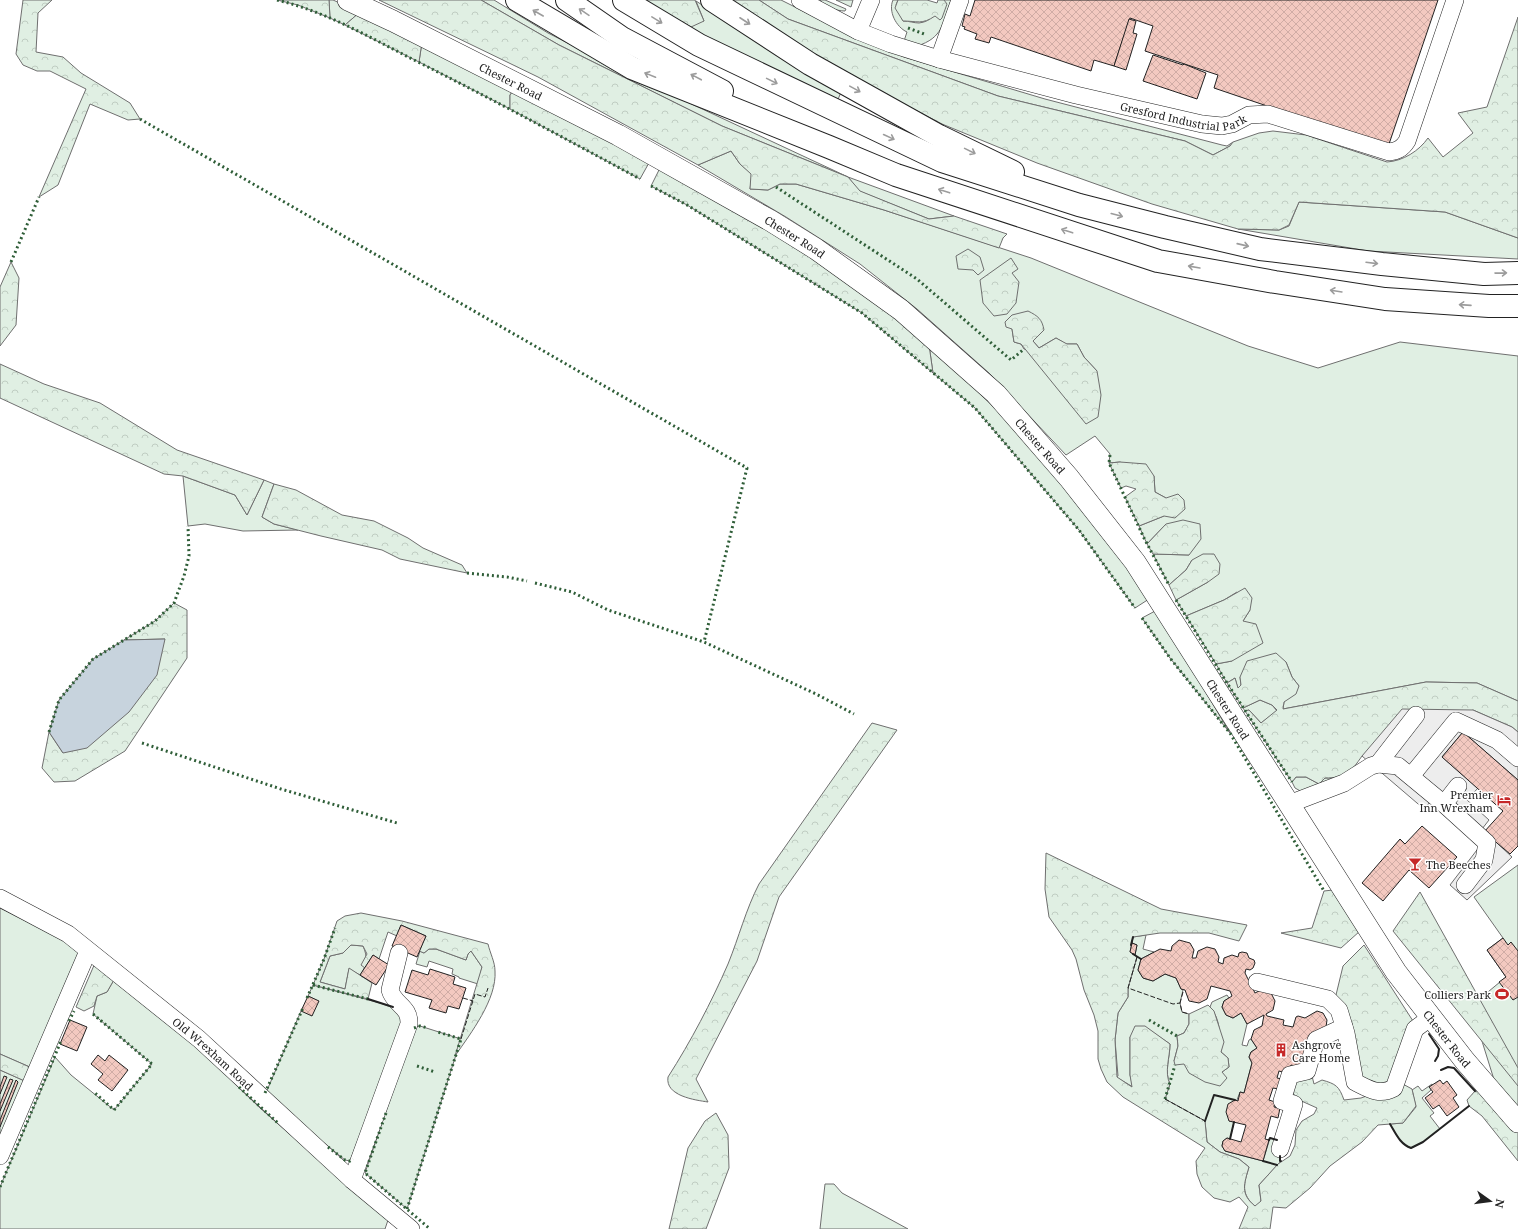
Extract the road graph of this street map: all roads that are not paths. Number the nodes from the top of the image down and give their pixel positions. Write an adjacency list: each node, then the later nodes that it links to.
1 (348, 0): 22 (main road, Chester Road)
2 (517, 0): 13 (highway, one-way to 2)
3 (566, 0): 13 (highway, one-way to 3)
4 (624, 0): 14 (highway, one-way to 14)
5 (712, 0): 14 (highway, one-way to 14)
6 (800, 0): 10 (street, Gresford Industrial Park)
7 (871, 0): 11 (street)
8 (960, 0): 12 (street)
9 (1455, 0): 12 (street, Gresford Industrial Park)
10 (818, 6): 11 (street, Gresford Industrial Park)
11 (858, 31): 12 (street, Gresford Industrial Park)
12 (939, 59)
13 (829, 147): 16 (highway, one-way to 13)
14 (1079, 205): 15 (highway, one-way to 15)
15 (1518, 273)
16 (1518, 306)
17 (1416, 715): 19 (street)
18 (1518, 758): 20 (street)
19 (1378, 764): 20 (street); 22 (street)
20 (1411, 776): 23 (street)
21 (1458, 786): 23 (street)
22 (1289, 804): 29 (main road, Chester Road)
23 (1444, 804): 24 (street)
24 (1465, 885)
25 (0, 898): 26 (street, Old Wrexham Road)
26 (88, 951): 33 (street); 34 (street, Old Wrexham Road)
27 (399, 954): 34 (street)
28 (1257, 982): 30 (street)
29 (1430, 1018): 30 (street); 31 (main road, Chester Road)
30 (1344, 1027): 32 (street)
31 (1518, 1122)
32 (1280, 1149)
33 (0, 1156)
34 (352, 1180): 35 (street, Old Wrexham Road)
35 (411, 1229)

